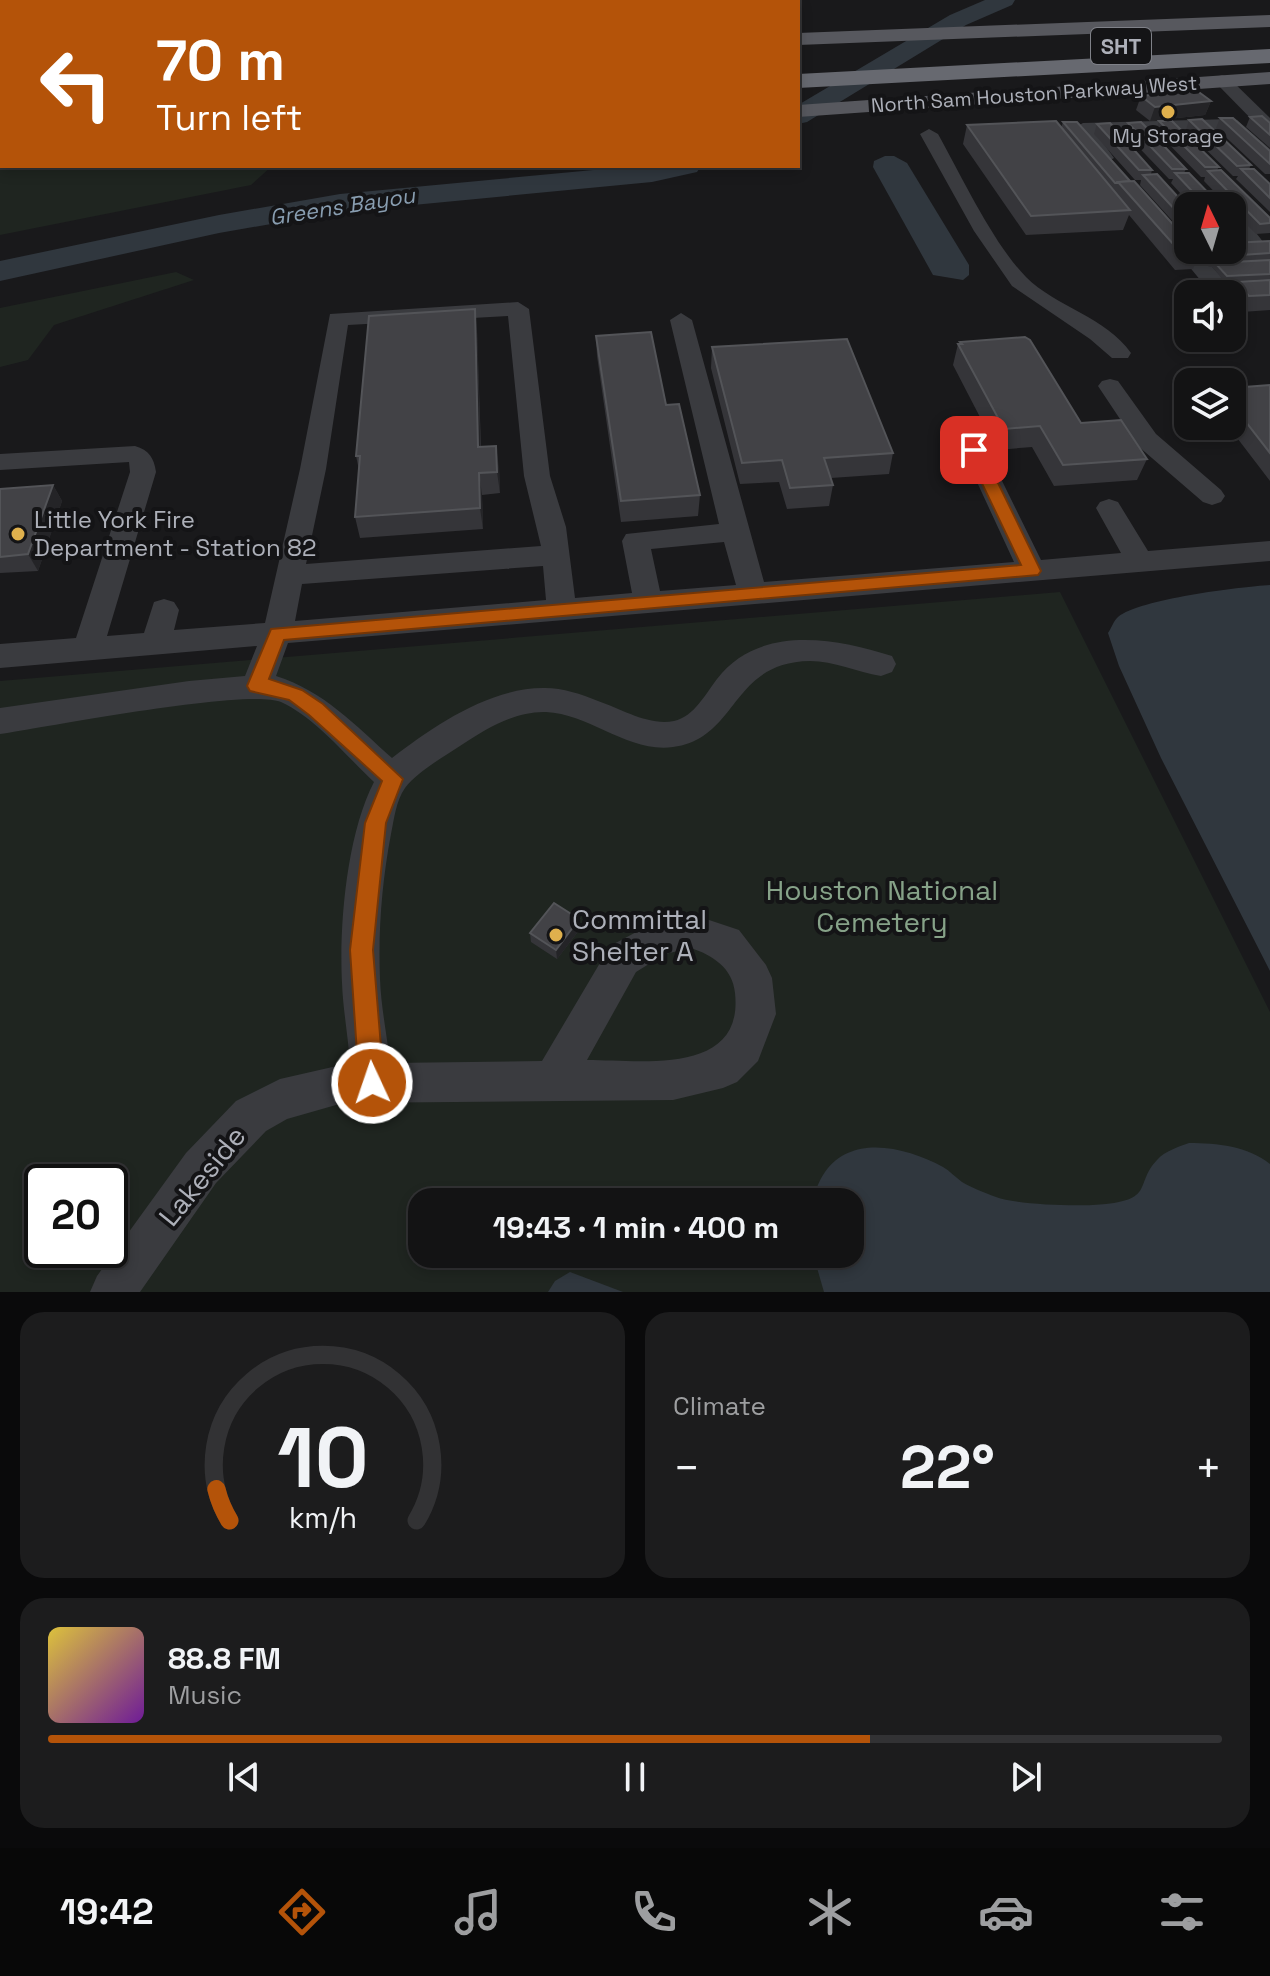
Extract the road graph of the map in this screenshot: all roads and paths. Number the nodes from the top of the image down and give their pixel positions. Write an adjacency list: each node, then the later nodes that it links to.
1 (1270, 21): 2 (main road)
2 (800, 39)
3 (1270, 40): 5 (highway, SHT)
4 (1270, 58): 6 (highway)
5 (800, 64)
6 (1222, 69): 7 (main road, North Sam Houston Parkway West); 8 (highway, SHT); 9 (main road, North Sam Houston Parkway West); 14 (street)
7 (1270, 78)
8 (800, 81)
9 (800, 111)
10 (1202, 124): 11 (street); 16 (street); 20 (street)
11 (1171, 125): 12 (street); 18 (street)
12 (1139, 126): 13 (street); 17 (street)
13 (1110, 127): 19 (street); 21 (street)
14 (1270, 128)
15 (929, 134): 27 (street)
16 (1225, 145)
17 (1159, 146)
18 (1193, 147)
19 (1130, 149)
20 (1270, 158)
21 (1113, 166)
22 (1153, 212): 23 (street)
23 (1174, 234)
24 (1200, 264): 25 (street)
25 (1270, 285)
26 (681, 320): 33 (street)
27 (1120, 353)
28 (1110, 386): 31 (street)
29 (963, 426): 37 (street)
30 (0, 462): 45 (street)
31 (1212, 496)
32 (1109, 508): 36 (street)
33 (735, 532): 39 (street); 40 (street)
34 (1270, 551): 36 (street)
35 (555, 555): 38 (street); 38 (street); 42 (street)
36 (1140, 562): 37 (street)
37 (1032, 571): 39 (street)
38 (289, 575): 43 (street)
39 (753, 594): 40 (street)
40 (648, 603): 42 (street)
41 (164, 610): 44 (street)
42 (562, 610): 43 (street)
43 (277, 634): 44 (street); 48 (street)
44 (156, 644): 45 (street)
45 (88, 649): 46 (street)
46 (0, 656)
47 (881, 664): 50 (street)
48 (257, 686): 49 (street); 50 (street)
49 (0, 721)
50 (393, 779): 52 (street)
51 (553, 1081): 51 (street, Lakeside); 52 (street, Lakeside)
52 (372, 1083): 53 (street, Lakeside)
53 (113, 1292)

